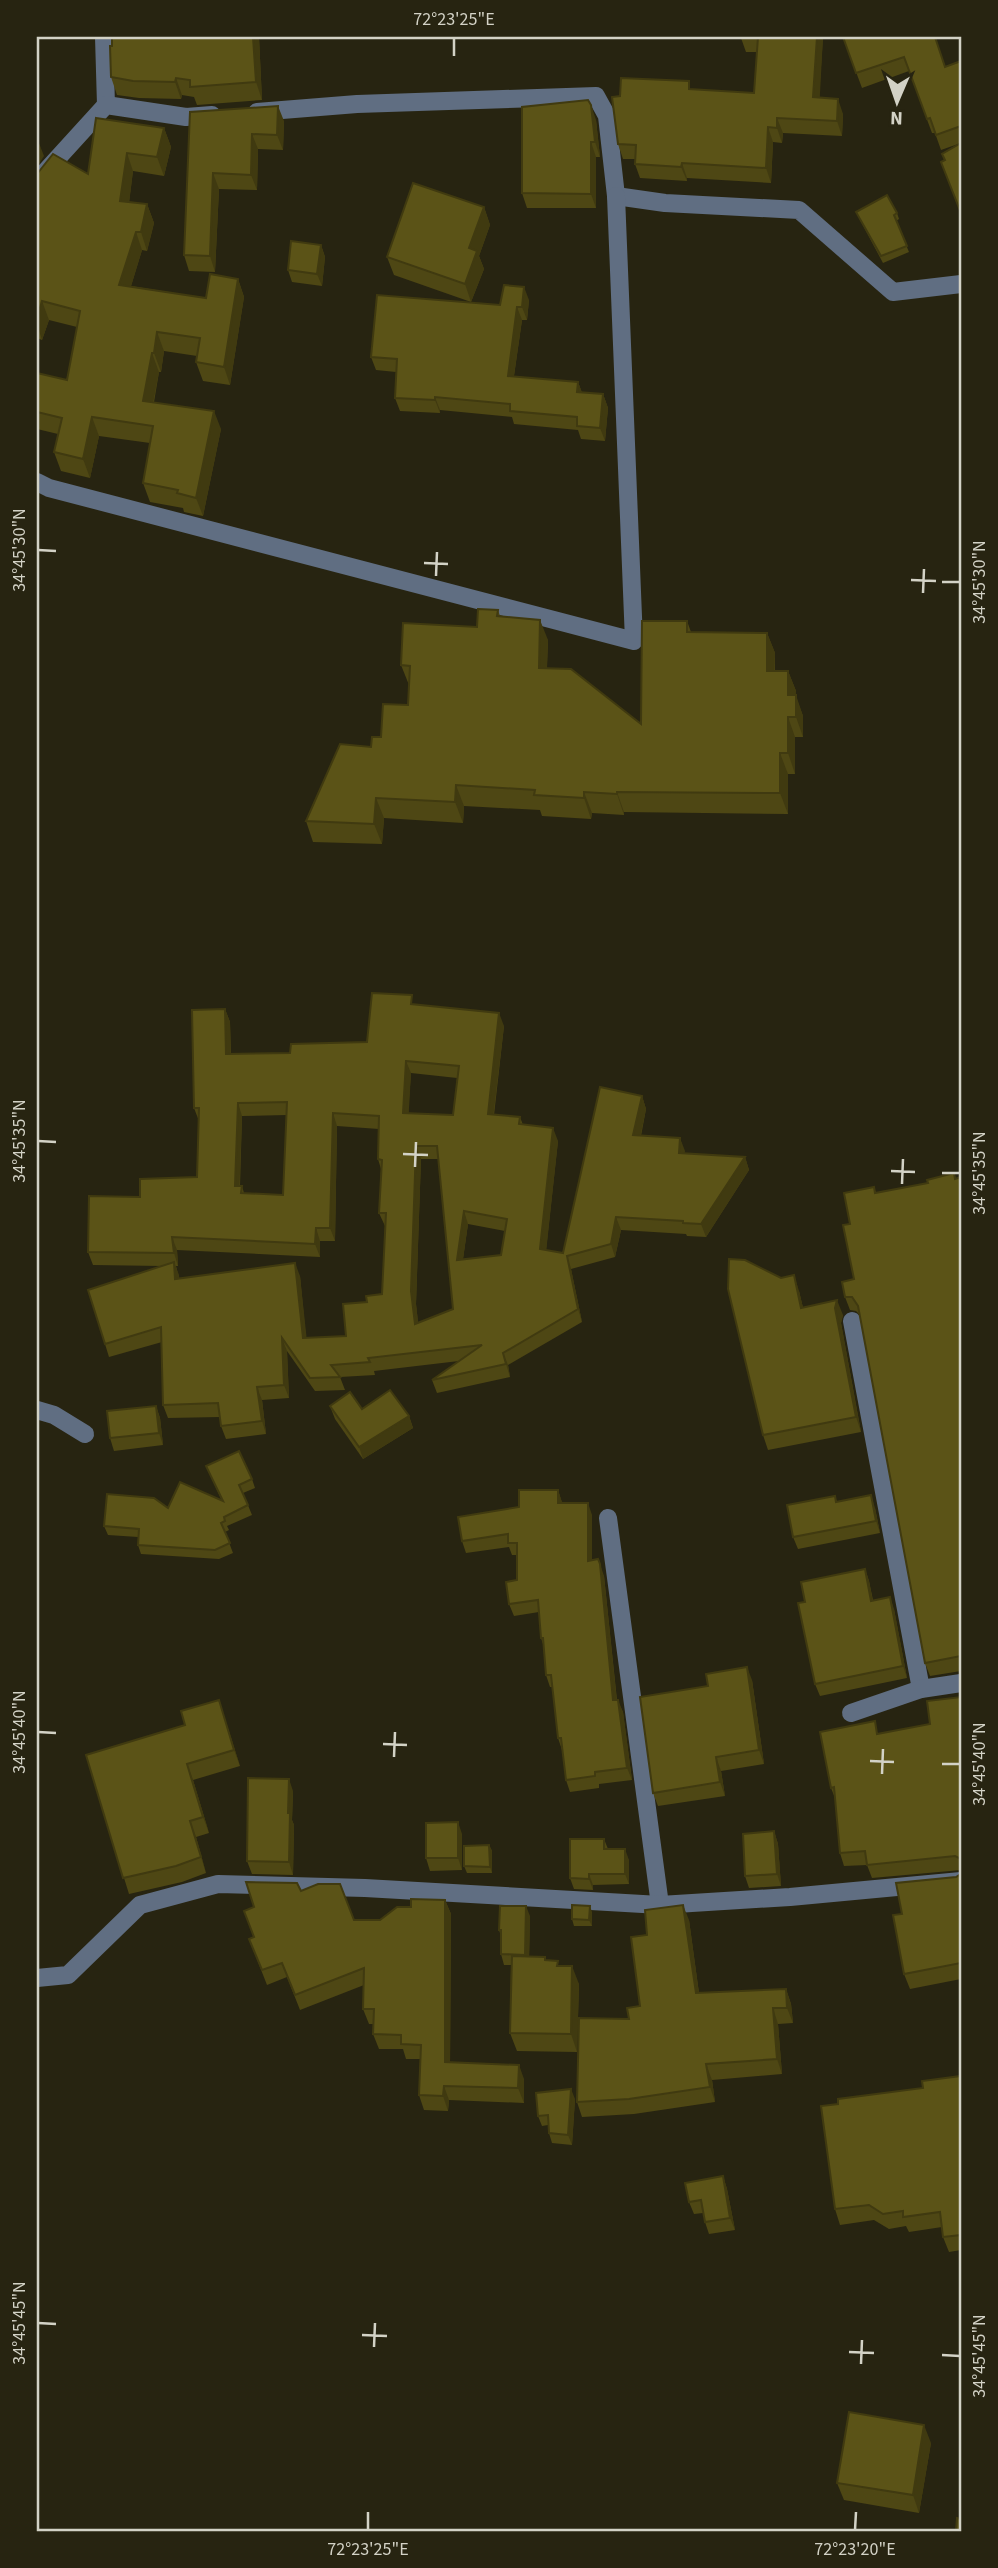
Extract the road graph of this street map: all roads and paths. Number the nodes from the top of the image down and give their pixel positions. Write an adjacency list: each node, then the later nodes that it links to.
1 (104, 37): 2 (street)
2 (106, 105): 3 (street); 4 (street)
3 (37, 184)
4 (617, 195): 5 (street); 6 (street)
5 (961, 284)
6 (37, 482)
7 (852, 1321): 12 (street)
8 (37, 1410): 9 (street)
9 (85, 1434)
10 (607, 1518): 15 (street)
11 (961, 1683): 12 (street)
12 (921, 1689): 13 (street)
13 (851, 1713)
14 (961, 1881): 15 (street)
15 (660, 1905): 16 (street)
16 (37, 1978)

